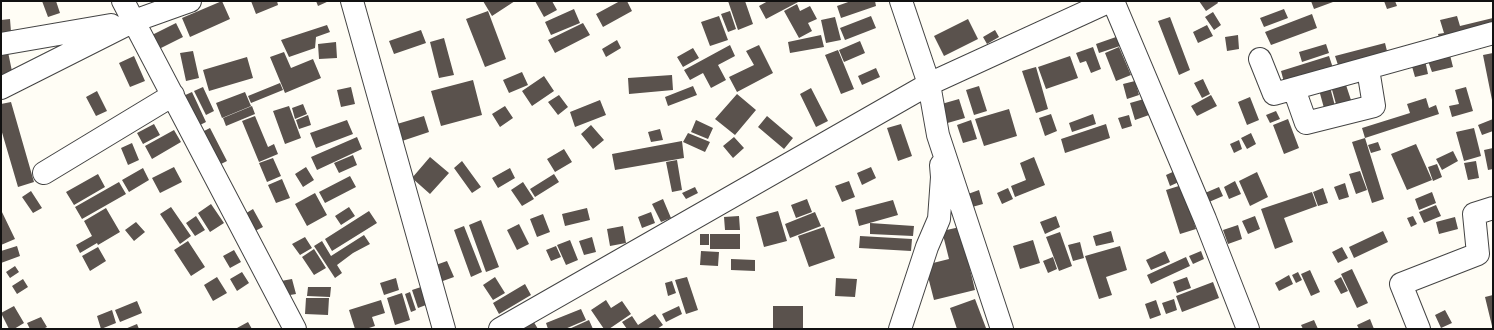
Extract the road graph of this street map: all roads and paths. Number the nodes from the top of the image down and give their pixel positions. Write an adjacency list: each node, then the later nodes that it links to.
1 (123, 1): 6 (street)
2 (190, 1): 6 (street)
3 (352, 1): 19 (street)
4 (901, 1): 11 (street)
5 (1112, 1): 11 (street); 23 (street)
6 (134, 21): 8 (street); 12 (street); 14 (street)
7 (1493, 33): 10 (street)
8 (1, 44)
9 (1260, 59): 13 (street)
10 (1368, 69): 13 (street); 13 (street)
11 (928, 84): 15 (street); 20 (street)
12 (1, 88)
13 (1294, 88)
14 (173, 96): 16 (street); 18 (street)
15 (938, 135): 21 (street); 22 (street)
16 (44, 173)
17 (1493, 208): 24 (street)
18 (295, 329)
19 (444, 329)
20 (500, 329)
21 (900, 329)
22 (1002, 329)
23 (1248, 329)
24 (1419, 329)

